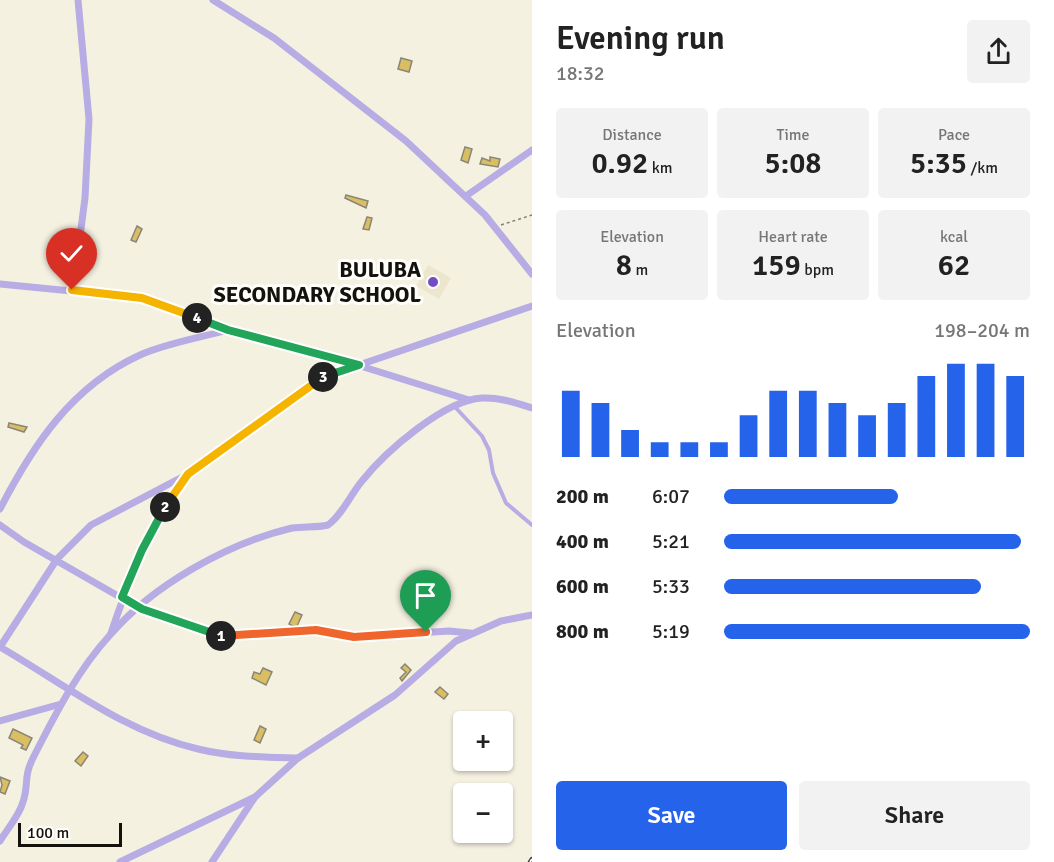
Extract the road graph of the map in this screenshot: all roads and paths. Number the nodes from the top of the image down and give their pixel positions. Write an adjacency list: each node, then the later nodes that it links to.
1 (78, 0): 9 (street)
2 (213, 0): 4 (street)
3 (532, 150): 4 (street)
4 (466, 196): 6 (street)
5 (532, 215): 6 (path)
6 (495, 227): 7 (street)
7 (532, 274)
8 (0, 284): 9 (street)
9 (72, 290): 11 (street)
10 (532, 306): 12 (street)
11 (228, 330): 12 (street); 17 (street)
12 (359, 365): 13 (street); 16 (street)
13 (470, 400): 14 (street); 15 (street)
14 (454, 407): 19 (lane); 22 (street)
15 (532, 408)
16 (188, 474): 20 (street); 21 (street)
17 (0, 509)
18 (0, 525): 20 (street)
19 (532, 525)
20 (57, 560): 21 (street); 26 (street)
21 (122, 597): 22 (street); 25 (street)
22 (139, 608): 24 (street); 25 (street)
23 (532, 615): 24 (street)
24 (470, 633): 30 (street)
25 (110, 634): 27 (street)
26 (0, 647): 27 (street)
27 (69, 690): 28 (street); 30 (street)
28 (62, 704): 29 (street); 32 (street)
29 (0, 722)
30 (298, 758): 31 (street)
31 (255, 797): 33 (street); 34 (street)
32 (0, 840)
33 (120, 862)
34 (212, 862)

